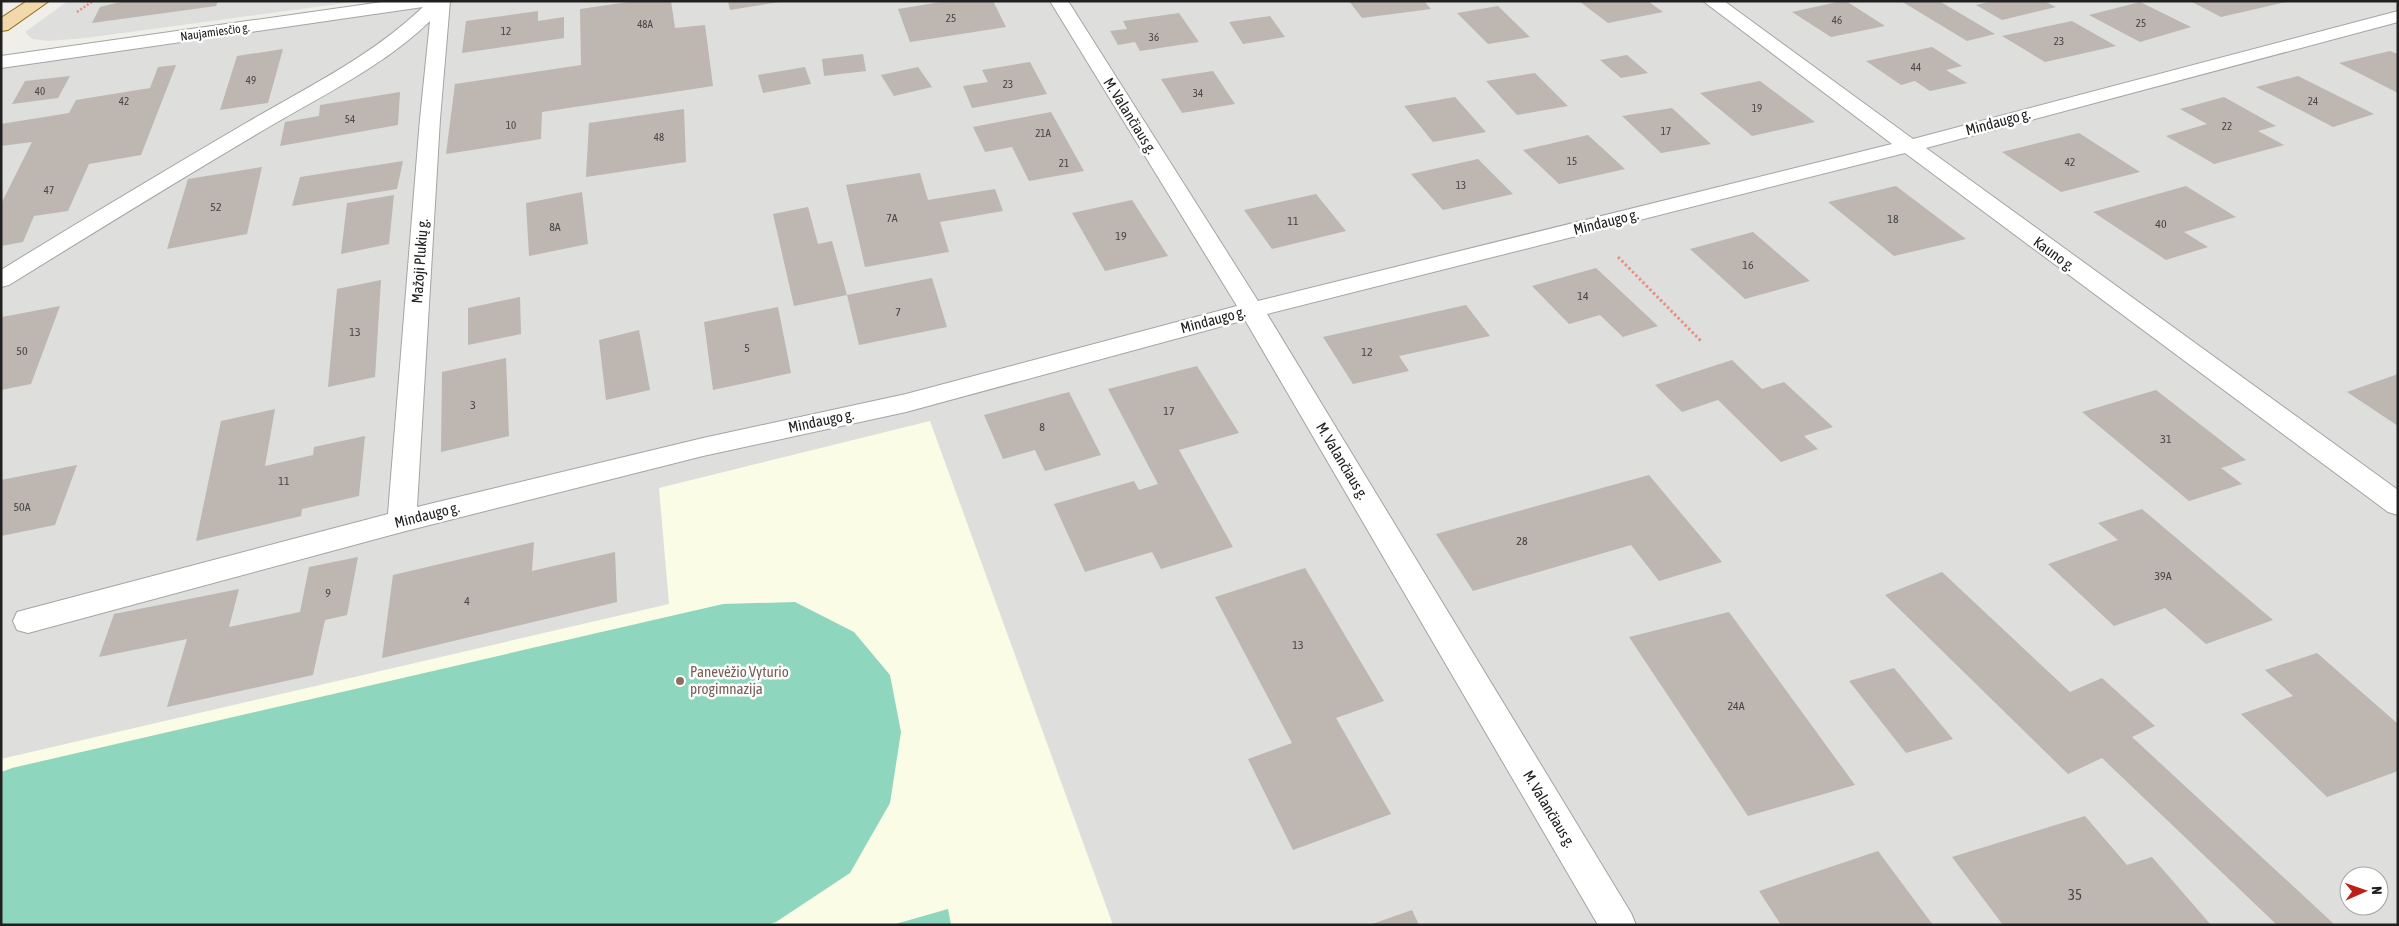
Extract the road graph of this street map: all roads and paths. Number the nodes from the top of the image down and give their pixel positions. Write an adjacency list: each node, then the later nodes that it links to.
1 (40, 1): 7 (main road)
2 (429, 1): 8 (street, Naujamiesčio g.)
3 (441, 1): 11 (street); 15 (street, Mažoji Plukių g.)
4 (1059, 1): 12 (street, M. Valančiaus g.)
5 (1712, 1): 9 (street, Kauno g.)
6 (2398, 16): 9 (street, Mindaugo g.)
7 (1, 26)
8 (1, 62)
9 (1909, 146): 10 (street, Mindaugo g.); 14 (street, Kauno g.)
10 (1587, 226): 12 (street, Mindaugo g.); 13 (path)
11 (1, 280)
12 (1252, 310): 15 (street, Mindaugo g.); 17 (street, M. Valančiaus g.)
13 (1702, 342)
14 (2398, 505)
15 (402, 520): 16 (street, Mindaugo g.)
16 (28, 621)
17 (1618, 925)

